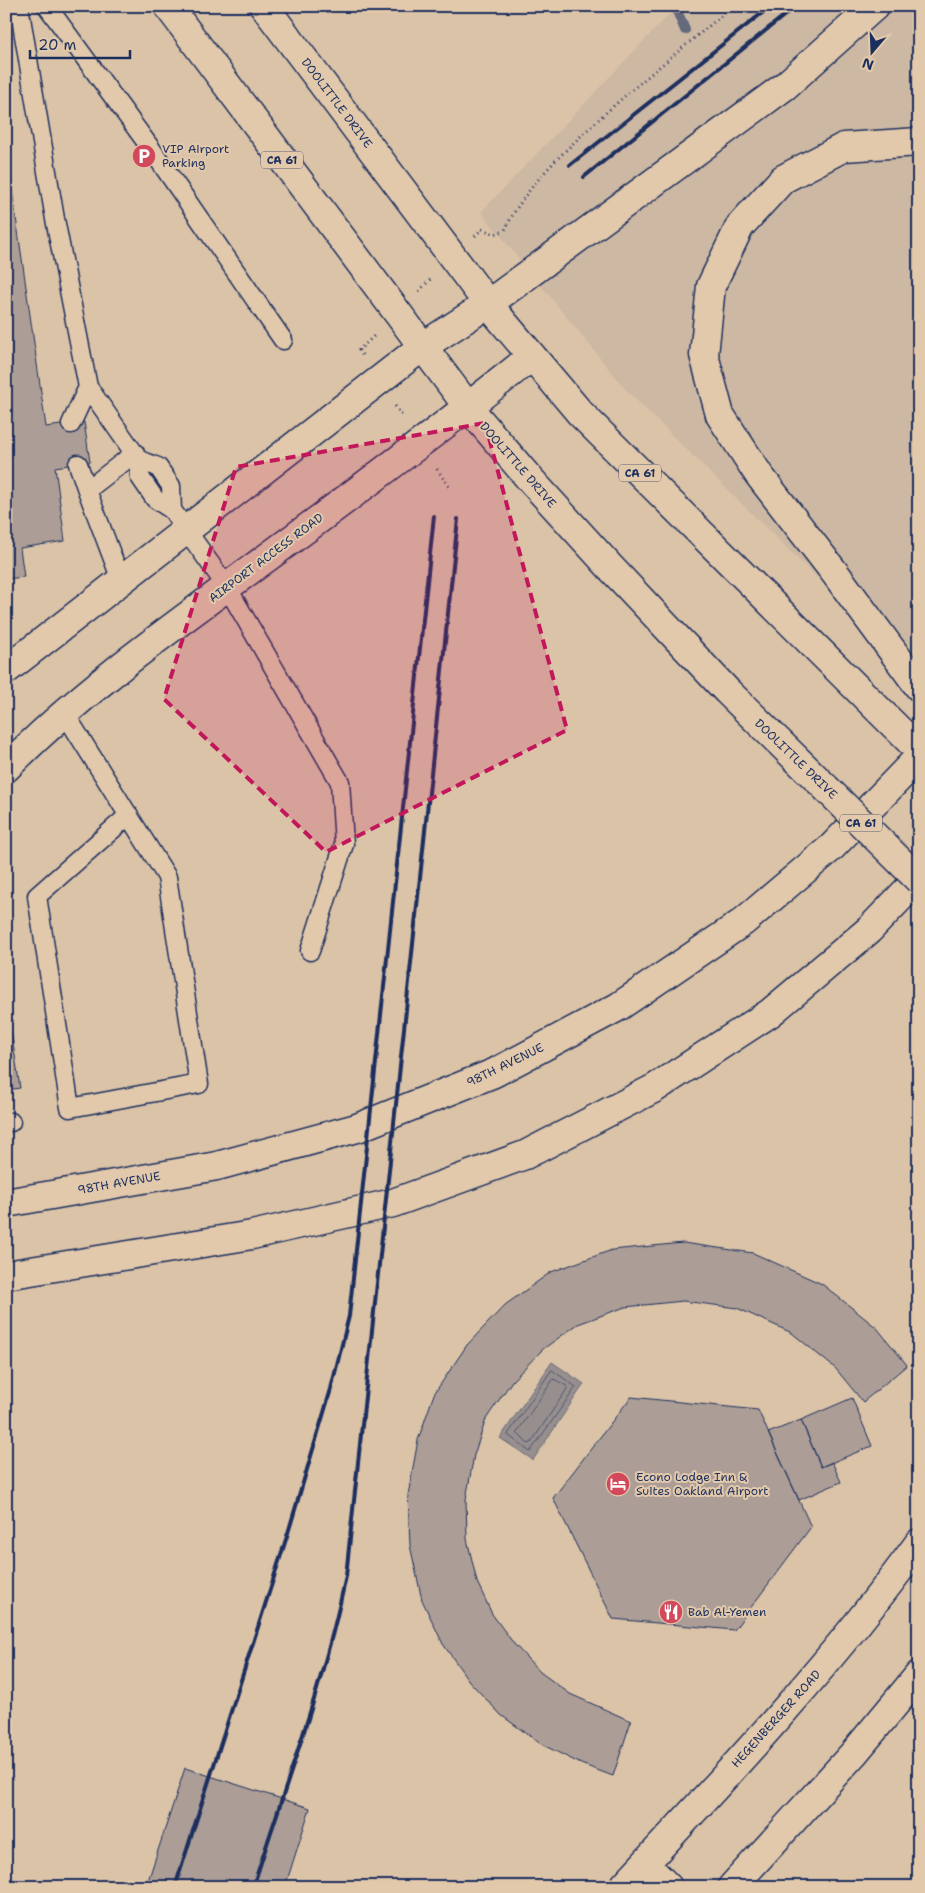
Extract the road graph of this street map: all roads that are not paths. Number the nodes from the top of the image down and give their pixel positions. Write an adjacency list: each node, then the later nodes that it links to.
1 (20, 6): 11 (lane)
2 (47, 6): 8 (lane)
3 (168, 6): 9 (main road, DOOLITTLE DRIVE / CA 61)
4 (264, 6): 7 (main road, DOOLITTLE DRIVE / CA 61)
5 (875, 6): 7 (main road)
6 (919, 142): 21 (main road)
7 (488, 304): 9 (main road); 10 (main road, DOOLITTLE DRIVE / CA 61)
8 (284, 340)
9 (422, 347): 12 (main road, DOOLITTLE DRIVE / CA 61); 17 (main road)
10 (532, 356): 12 (main road, AIRPORT ACCESS ROAD); 23 (main road, DOOLITTLE DRIVE / CA 61)
11 (88, 387): 13 (lane); 14 (lane)
12 (468, 407): 19 (main road, AIRPORT ACCESS ROAD); 27 (main road, DOOLITTLE DRIVE / CA 61, bridge)
13 (71, 424)
14 (137, 456): 16 (lane); 17 (lane)
15 (78, 464): 16 (lane)
16 (87, 490): 18 (lane)
17 (179, 520): 18 (main road); 19 (lane)
18 (120, 580): 20 (main road)
19 (227, 587): 22 (main road, AIRPORT ACCESS ROAD); 28 (lane)
20 (6, 670)
21 (919, 687)
22 (64, 712): 25 (main road, AIRPORT ACCESS ROAD); 26 (lane)
23 (919, 750)
24 (919, 757): 29 (main road, 98TH AVENUE)
25 (6, 768)
26 (129, 815): 26 (lane)
27 (919, 879): 30 (main road)
28 (310, 951)
29 (6, 1203)
30 (6, 1275)
31 (919, 1543): 33 (main road, HEGENBERGER ROAD)
32 (919, 1675): 36 (main road)
33 (645, 1864): 34 (main road, HEGENBERGER ROAD); 35 (main road)
34 (623, 1887)
35 (668, 1887)
36 (732, 1887)

